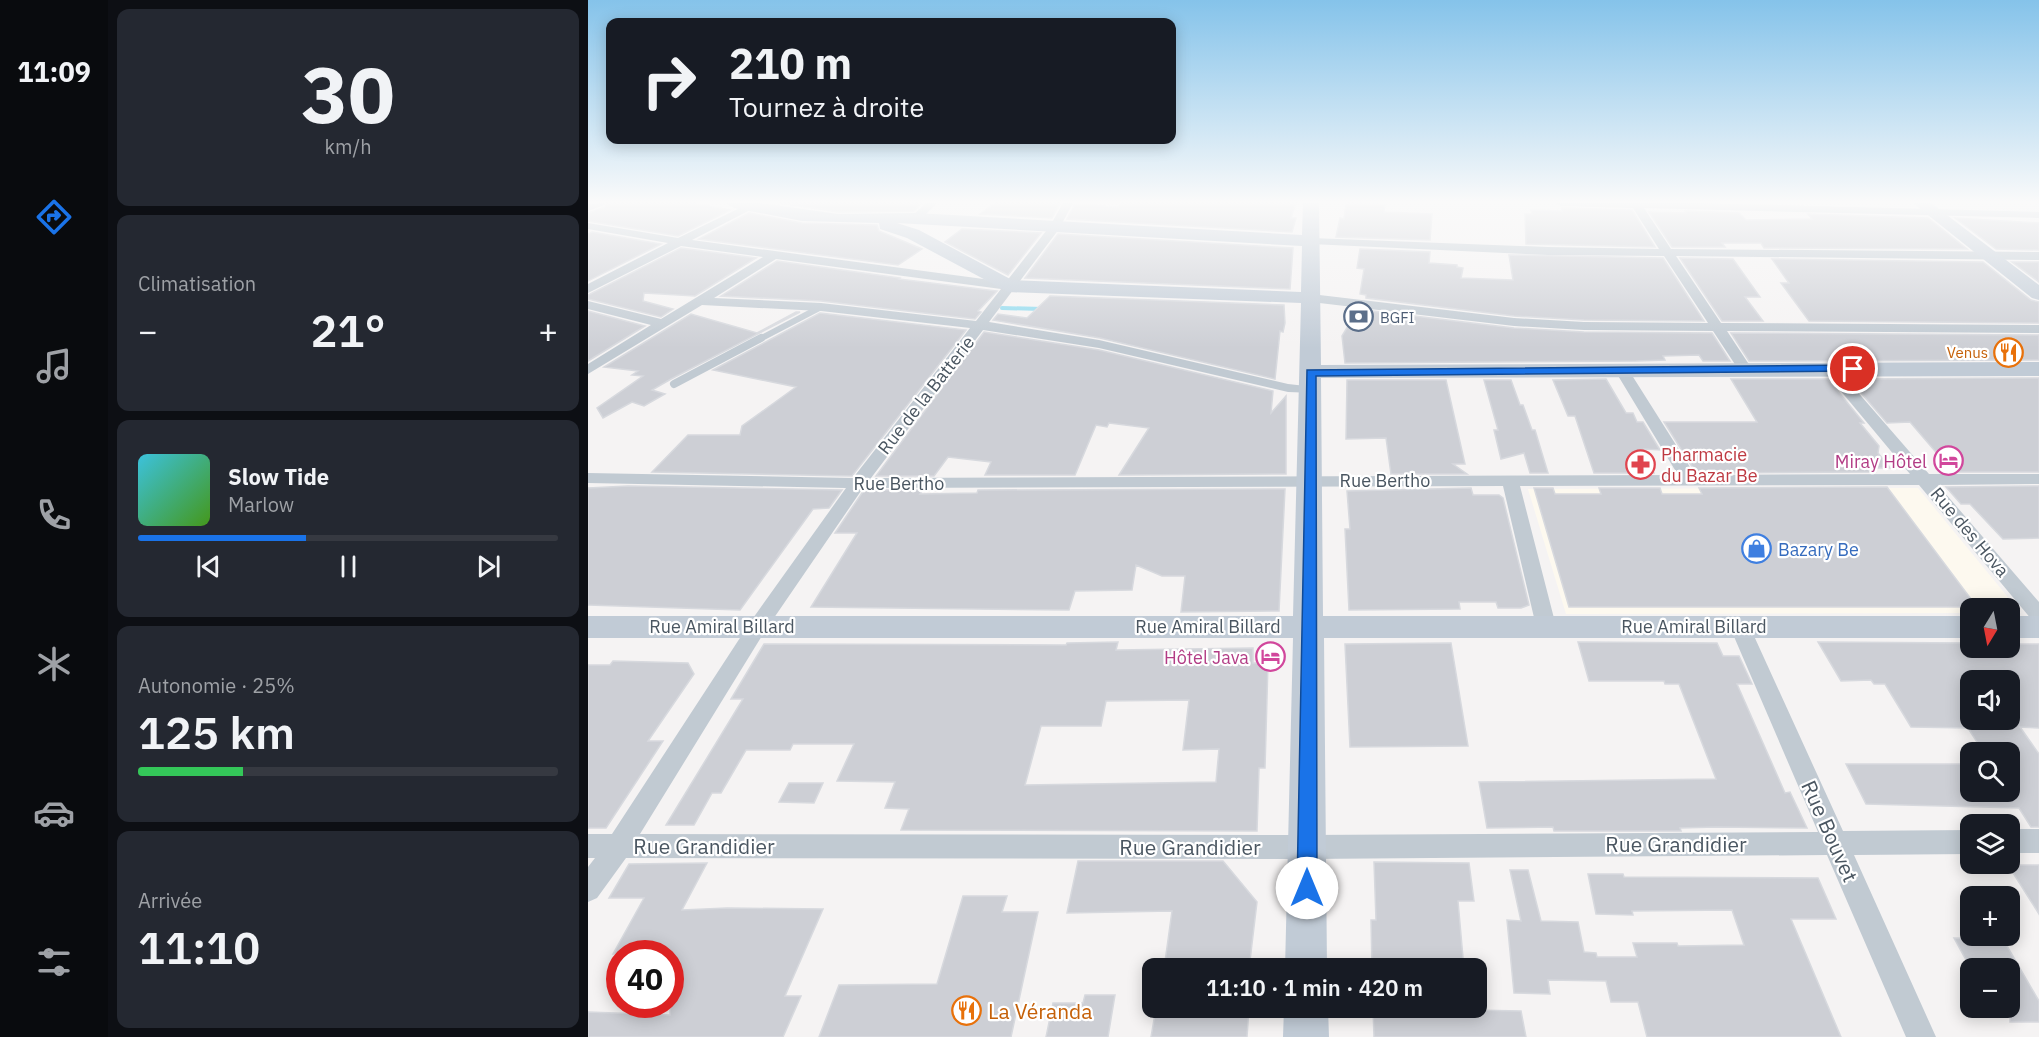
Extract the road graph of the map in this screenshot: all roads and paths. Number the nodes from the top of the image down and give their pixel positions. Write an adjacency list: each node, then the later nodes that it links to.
1 (661, 251): 14 (street)
2 (748, 251): 10 (street)
3 (945, 251): 13 (street)
4 (1036, 251): 13 (street, Rue de la Batterie)
5 (1311, 251): 16 (street)
6 (1598, 251): 9 (street)
7 (1668, 251): 9 (street)
8 (1983, 251): 11 (street)
9 (1670, 254): 11 (street); 22 (street)
10 (774, 255): 13 (street); 17 (street)
11 (1988, 255): 12 (street); 15 (street)
12 (2039, 256)
13 (1008, 286): 16 (street); 21 (street, Rue de la Batterie)
14 (588, 290)
15 (2039, 294)
16 (1311, 298): 22 (street); 29 (street)
17 (698, 301): 19 (street); 20 (street)
18 (588, 305): 20 (street)
19 (821, 307): 21 (street); 30 (lane)
20 (664, 324): 28 (street)
21 (981, 325): 29 (street); 37 (street, Rue de la Batterie)
22 (1715, 328): 23 (street); 25 (street)
23 (2039, 329)
24 (1622, 369): 25 (street); 29 (street); 36 (street)
25 (1745, 369): 26 (street)
26 (1830, 369): 27 (street); 35 (street, Rue des Hova)
27 (2039, 369)
28 (588, 370)
29 (1310, 381): 34 (street)
30 (674, 384)
31 (588, 478): 37 (street, Rue Bertho)
32 (1510, 479): 34 (street, Rue Bertho); 36 (street, Rue Bertho); 41 (street)
33 (2039, 479): 35 (street, Rue Bertho)
34 (1310, 480): 37 (street, Rue Bertho); 40 (street)
35 (1928, 481): 36 (street, Rue Bertho); 38 (street, Rue des Hova)
36 (1690, 482)
37 (858, 483): 39 (street, Rue de la Batterie)
38 (2039, 615)
39 (758, 626): 40 (street, Rue Amiral Billard); 43 (street, Rue Amiral Billard); 52 (street, Rue de la Batterie)
40 (1309, 626): 41 (street, Rue Amiral Billard); 53 (street)
41 (1546, 626): 42 (street, Rue Amiral Billard)
42 (1739, 626): 44 (street, Rue Amiral Billard); 50 (street, Rue Bouvet)
43 (588, 627)
44 (1960, 627)
45 (2020, 627): 46 (street)
46 (2039, 627)
47 (2020, 841): 48 (street)
48 (2039, 841)
49 (1960, 842): 50 (street, Rue Grandidier)
50 (1835, 843): 53 (street, Rue Grandidier); 58 (street, Rue Bouvet)
51 (588, 846): 52 (street, Rue Grandidier)
52 (619, 846): 53 (street, Rue Grandidier); 54 (street, Rue de la Batterie)
53 (1307, 847): 55 (street)
54 (588, 889)
55 (1306, 958)
56 (1306, 1018): 57 (street)
57 (1306, 1037)
58 (1921, 1037)

